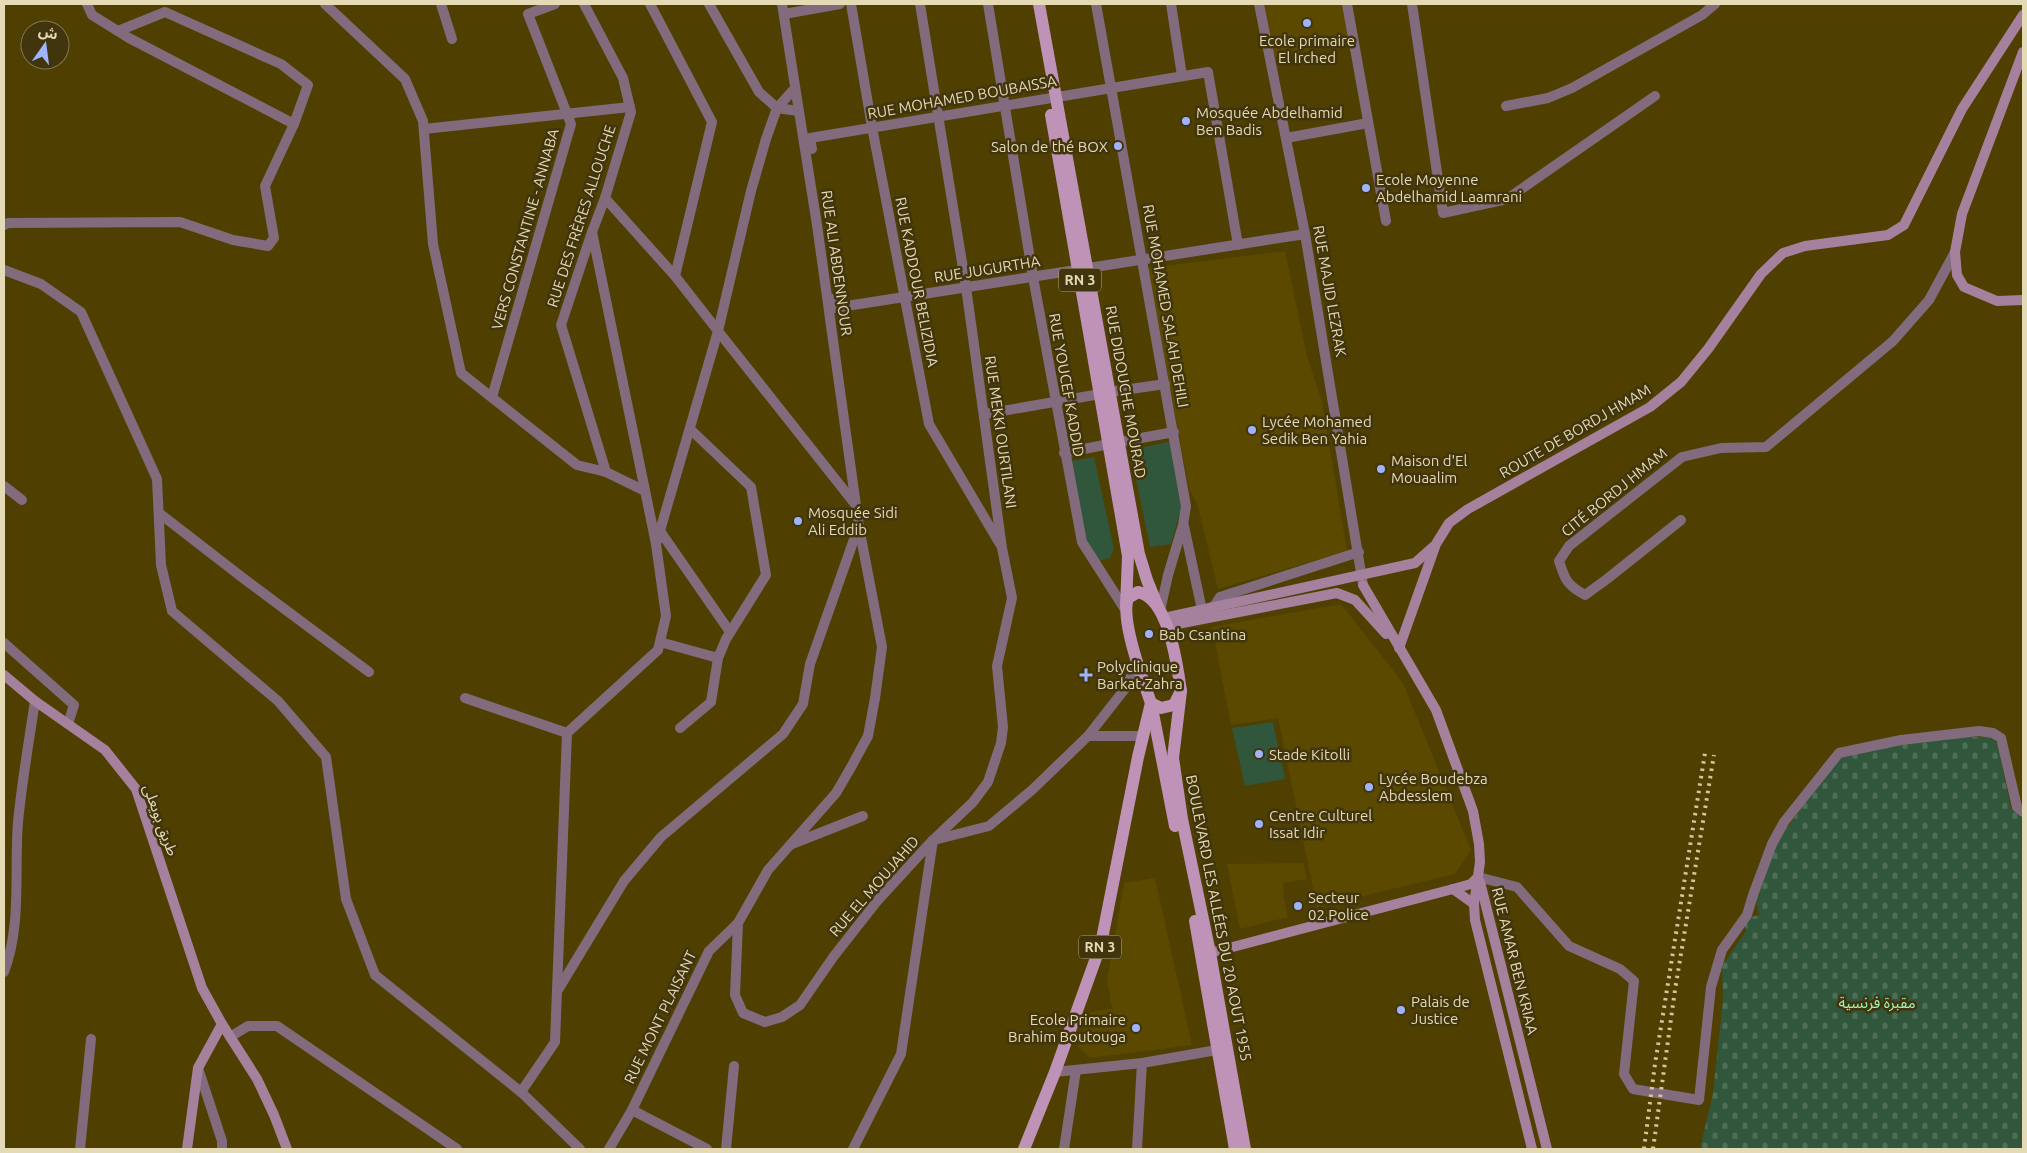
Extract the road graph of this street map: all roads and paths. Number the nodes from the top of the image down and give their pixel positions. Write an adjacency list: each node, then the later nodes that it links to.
1 (87, 4): 22 (street)
2 (326, 4): 40 (street)
3 (441, 4): 23 (street)
4 (555, 4): 35 (street, VERS CONSTANTINE - ANNABA)
5 (584, 4): 32 (street, RUE DES FRÈRES ALLOUCHE)
6 (650, 4): 54 (street)
7 (709, 4): 33 (street)
8 (840, 4): 20 (street)
9 (851, 4): 39 (street, RUE KADDOUR BELIZIDIA)
10 (920, 4): 36 (street, RUE MEKKI OURTILANI)
11 (988, 4): 30 (street, RUE YOUCEF KADDID)
12 (1031, 4): 28 (main road, RUE DIDOUCHE MOURAD / RN 3)
13 (1039, 4): 28 (main road, RUE DIDOUCHE MOURAD / RN 3)
14 (1096, 4): 26 (street, RUE MOHAMED SALAH DEHILI)
15 (1171, 4): 25 (street)
16 (1259, 4): 41 (street, RUE MAJID LEZRAK)
17 (1346, 4): 37 (street)
18 (1412, 4): 29 (street)
19 (1715, 4): 31 (street)
20 (783, 9): 27 (street, RUE ALI ABDENNOUR)
21 (2023, 15): 80 (main road, ROUTE DE BORDJ HMAM)
22 (118, 31): 38 (street); 38 (street)
23 (452, 39)
24 (2023, 52): 50 (main road)
25 (1182, 76): 26 (street, RUE MOHAMED BOUBAISSA); 49 (street, RUE MOHAMED BOUBAISSA)
26 (1111, 87): 28 (street, RUE MOHAMED BOUBAISSA); 51 (street, RUE MOHAMED SALAH DEHILI)
27 (795, 88): 33 (street); 34 (street, RUE ALI ABDENNOUR)
28 (1052, 96): 30 (street, RUE MOHAMED BOUBAISSA); 52 (main road, RUE DIDOUCHE MOURAD / RN 3)
29 (1655, 96)
30 (1006, 104): 36 (street, RUE MOHAMED BOUBAISSA); 55 (street, RUE YOUCEF KADDID)
31 (1506, 106)
32 (630, 108): 35 (street); 42 (street, RUE DES FRÈRES ALLOUCHE)
33 (777, 108): 34 (street); 59 (street)
34 (798, 111): 45 (street, RUE ALI ABDENNOUR)
35 (568, 114): 40 (street); 62 (street, VERS CONSTANTINE - ANNABA)
36 (938, 116): 39 (street, RUE MOHAMED BOUBAISSA); 56 (street, RUE MEKKI OURTILANI)
37 (1368, 123): 41 (street); 43 (street)
38 (294, 124): 44 (street)
39 (872, 127): 45 (street, RUE MOHAMED BOUBAISSA); 57 (street, RUE KADDOUR BELIZIDIA)
40 (424, 129): 62 (street)
41 (1286, 138): 47 (street, RUE MAJID LEZRAK)
42 (605, 198): 46 (street, RUE DES FRÈRES ALLOUCHE); 54 (street)
43 (1386, 221)
44 (4, 225)
45 (817, 225): 48 (street, RUE ALI ABDENNOUR)
46 (592, 232): 69 (street, RUE DES FRÈRES ALLOUCHE); 71 (street)
47 (1305, 234): 49 (street, RUE JUGURTHA); 82 (street, RUE MAJID LEZRAK)
48 (819, 239): 57 (street, RUE JUGURTHA); 73 (street, RUE ALI ABDENNOUR)
49 (1238, 245): 51 (street, RUE JUGURTHA)
50 (1955, 252): 58 (main road); 75 (street, CITÉ BORDJ HMAM)
51 (1142, 260): 52 (street, RUE JUGURTHA); 60 (street, RUE MOHAMED SALAH DEHILI)
52 (1082, 269): 55 (street, RUE JUGURTHA); 61 (main road, RUE DIDOUCHE MOURAD / RN 3)
53 (4, 270): 74 (street)
54 (675, 276): 59 (street)
55 (1033, 277): 56 (street, RUE JUGURTHA); 63 (street, RUE YOUCEF KADDID)
56 (966, 287): 57 (street, RUE JUGURTHA); 64 (street, RUE MEKKI OURTILANI)
57 (904, 297): 81 (street, RUE KADDOUR BELIZIDIA)
58 (2023, 300)
59 (718, 331): 65 (street); 73 (street)
60 (1165, 384): 61 (street); 66 (street, RUE MOHAMED SALAH DEHILI)
61 (1105, 393): 63 (street); 67 (main road, RUE DIDOUCHE MOURAD / RN 3)
62 (492, 397): 69 (street)
63 (1055, 402): 64 (street); 68 (street, RUE YOUCEF KADDID)
64 (984, 414): 81 (street, RUE MEKKI OURTILANI)
65 (690, 429): 78 (street); 89 (street)
66 (1174, 432): 67 (street); 76 (street, RUE MOHAMED SALAH DEHILI)
67 (1114, 443): 68 (street); 86 (main road, RUE DIDOUCHE MOURAD / RN 3); 88 (main road, RUE DIDOUCHE MOURAD / RN 3)
68 (1064, 453): 86 (street, RUE YOUCEF KADDID)
69 (606, 472): 71 (street)
70 (4, 486): 72 (street)
71 (645, 491): 79 (street)
72 (22, 500)
73 (856, 505): 77 (street, RUE ALI ABDENNOUR)
74 (159, 513): 95 (street); 129 (street)
75 (1681, 520)
76 (1183, 525): 84 (street); 88 (street, RUE MOHAMED SALAH DEHILI)
77 (859, 527): 112 (street, RUE MONT PLAISANT); 119 (street)
78 (660, 531): 79 (street); 89 (street)
79 (656, 544): 90 (street)
80 (1436, 544): 87 (main road); 92 (main road, ROUTE DE BORDJ HMAM)
81 (1002, 548): 111 (street, RUE MEKKI OURTILANI)
82 (1359, 552): 83 (street, RUE MAJID LEZRAK); 85 (street)
83 (1363, 585): 92 (main road)
84 (1198, 593): 85 (street); 87 (street)
85 (1220, 597): 87 (street)
86 (1126, 608): 88 (main road); 94 (main road, RUE DIDOUCHE MOURAD)
87 (1205, 609): 88 (main road)
88 (1162, 616): 92 (main road); 97 (main road, RUE DIDOUCHE MOURAD)
89 (730, 632): 93 (street)
90 (660, 642): 93 (street); 105 (street)
91 (4, 643): 102 (street)
92 (1399, 648): 113 (main road)
93 (718, 658): 104 (street)
94 (1138, 663): 100 (main road, BOULEVARD LES ALLÉES DU 20 AOUT 1955); 106 (street, RUE EL MOUJAHID)
95 (369, 672)
96 (4, 675): 99 (main road, طريق بويعلى)
97 (1181, 691): 101 (main road); 117 (main road, BOULEVARD LES ALLÉES DU 20 AOUT 1955)
98 (465, 698): 105 (street)
99 (35, 701): 102 (main road, طريق بويعلى); 118 (street)
100 (1151, 703): 101 (main road); 103 (main road, BOULEVARD LES ALLÉES DU 20 AOUT 1955); 107 (main road, RN 3)
101 (1174, 705): 103 (main road)
102 (68, 724): 120 (main road, طريق بويعلى)
103 (1155, 725): 107 (main road); 108 (main road, BOULEVARD LES ALLÉES DU 20 AOUT 1955)
104 (680, 728)
105 (567, 733): 119 (street)
106 (1088, 736): 107 (street); 111 (street, RUE EL MOUJAHID)
107 (1141, 741): 108 (main road); 128 (main road, RN 3)
108 (1160, 746): 123 (main road, BOULEVARD LES ALLÉES DU 20 AOUT 1955)
109 (2023, 812): 113 (street)
110 (863, 816): 112 (street)
111 (933, 840): 116 (street, RUE EL MOUJAHID); 140 (street)
112 (788, 846): 116 (street, RUE MONT PLAISANT)
113 (1478, 877): 114 (main road); 115 (main road, RUE AMAR BEN KRIAA); 147 (main road, RUE AMAR BEN KRIAA)
114 (1453, 889): 115 (main road); 117 (main road)
115 (1474, 904): 146 (main road, RUE AMAR BEN KRIAA)
116 (738, 924): 130 (street, RUE MONT PLAISANT)
117 (1210, 953): 145 (main road, BOULEVARD LES ALLÉES DU 20 AOUT 1955)
118 (4, 972)
119 (557, 991): 129 (street)
120 (222, 1024): 121 (main road, طريق بويعلى); 126 (main road)
121 (230, 1037): 134 (main road, طريق بويعلى); 135 (street)
122 (91, 1039): 131 (street)
123 (1218, 1050): 124 (street); 144 (main road, BOULEVARD LES ALLÉES DU 20 AOUT 1955)
124 (1142, 1063): 127 (street); 143 (street)
125 (734, 1066): 139 (street)
126 (198, 1068): 132 (main road); 133 (street)
127 (1076, 1070): 128 (street); 142 (street)
128 (1055, 1072): 141 (main road, RN 3)
129 (521, 1092): 136 (street)
130 (632, 1110): 137 (street, RUE MONT PLAISANT); 138 (street)
131 (80, 1149)
132 (187, 1149)
133 (222, 1149)
134 (287, 1149)
135 (457, 1149)
136 (580, 1149)
137 (609, 1149)
138 (707, 1149)
139 (726, 1149)
140 (853, 1149)
141 (1024, 1149)
142 (1064, 1149)
143 (1137, 1149)
144 (1235, 1149)
145 (1245, 1149)
146 (1532, 1149)
147 (1547, 1149)

